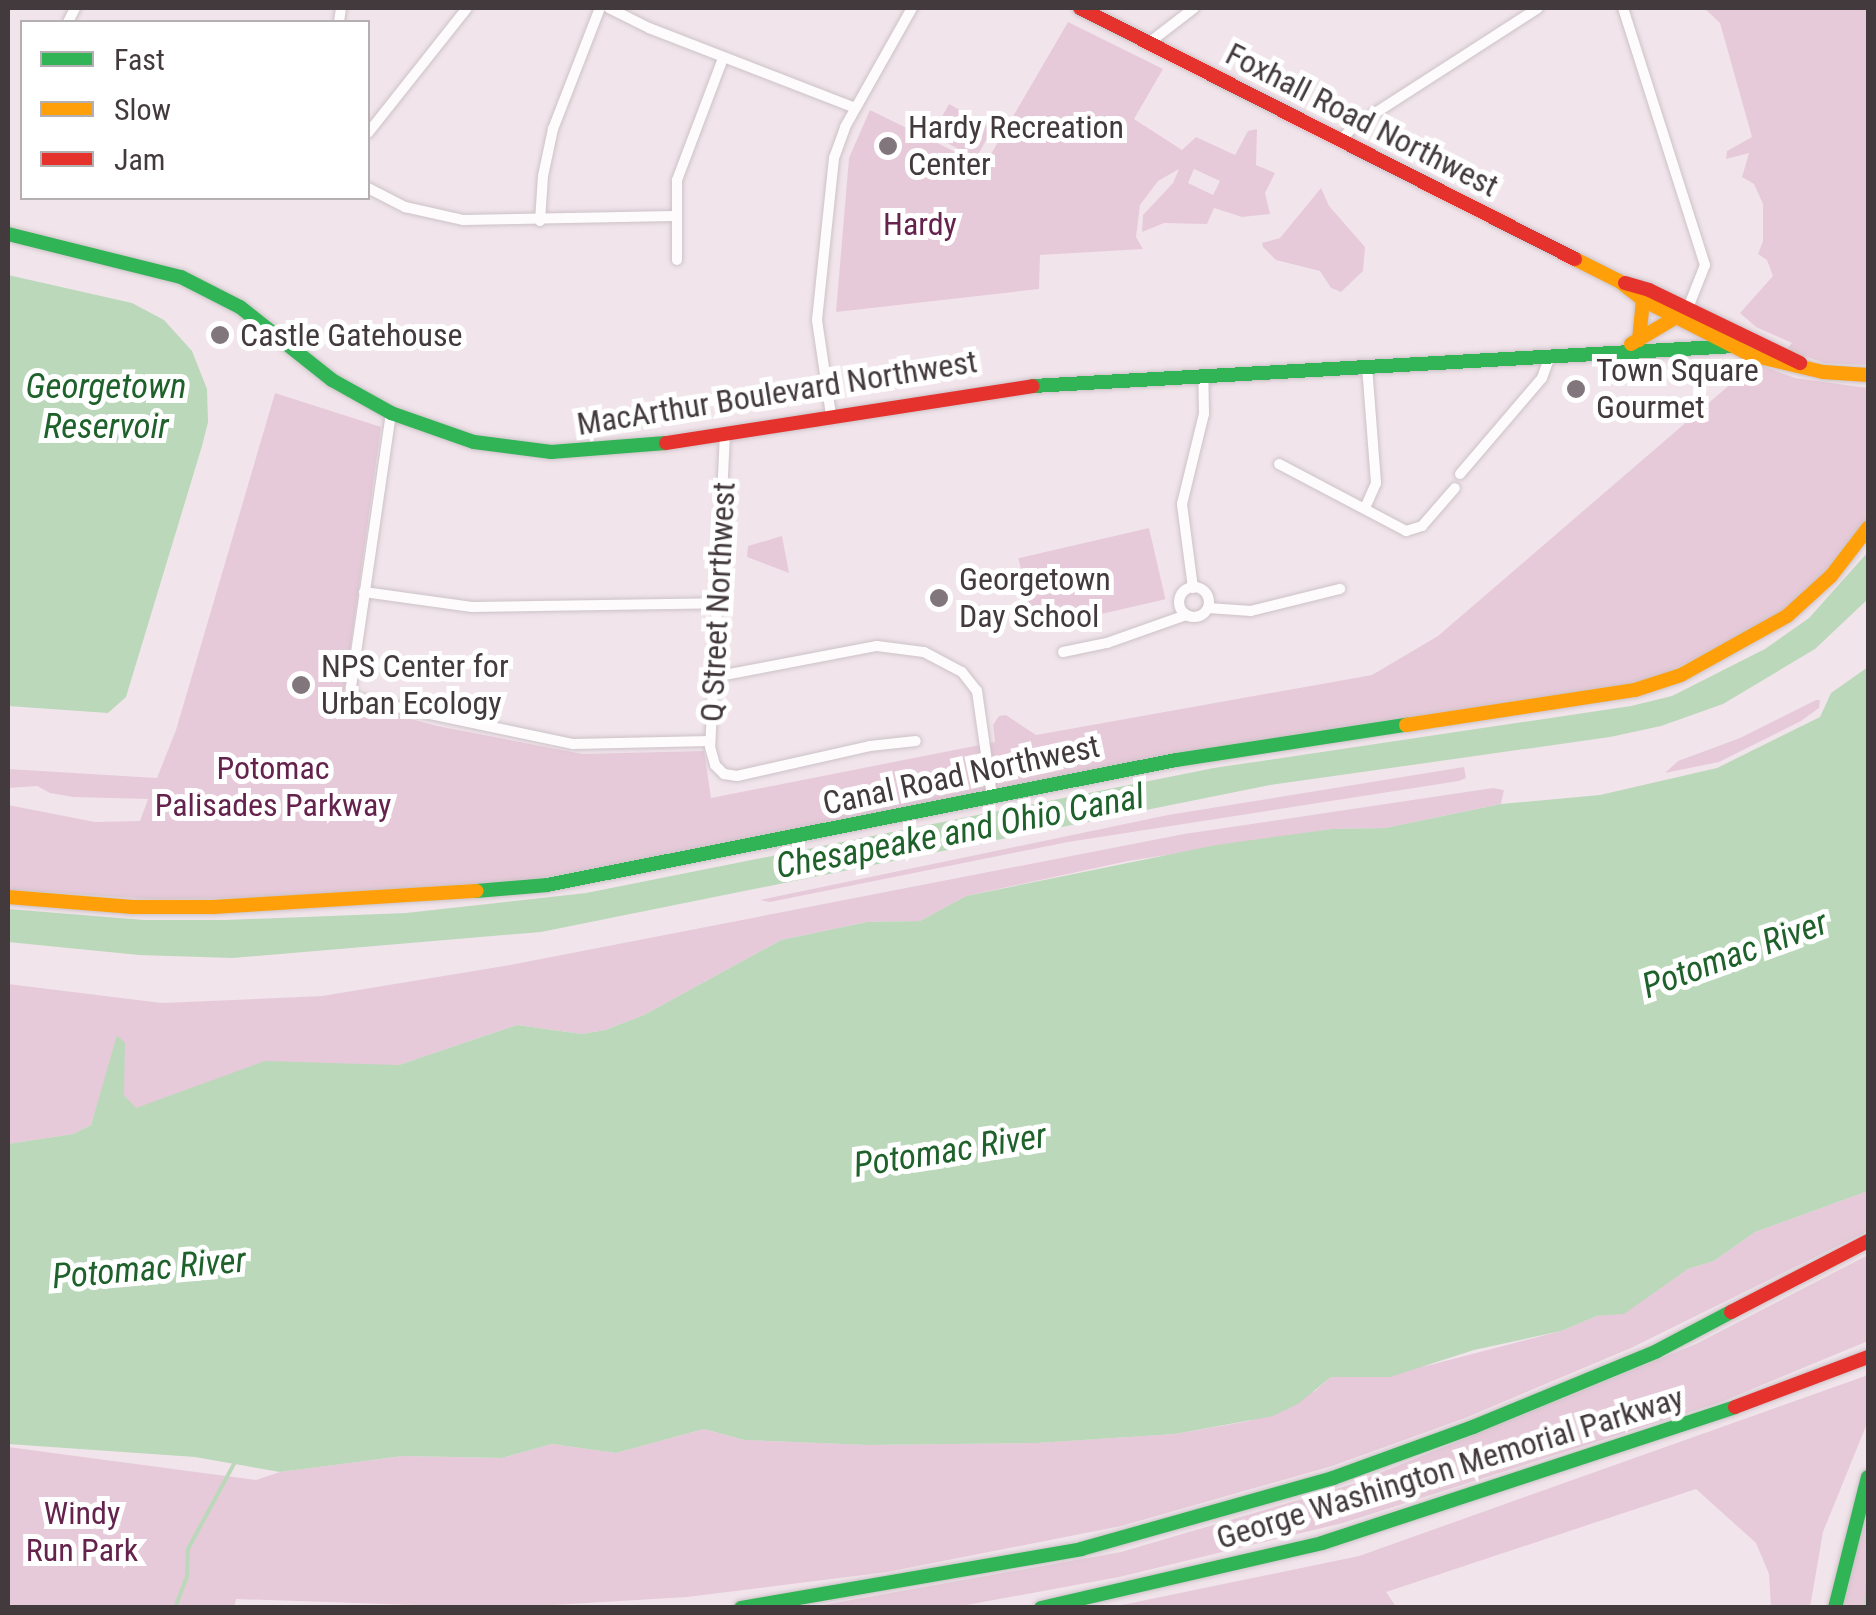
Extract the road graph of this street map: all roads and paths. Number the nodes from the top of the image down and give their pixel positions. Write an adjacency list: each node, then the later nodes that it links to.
1 (467, 8): 12 (street)
2 (600, 8): 16 (street)
3 (610, 8): 10 (street)
4 (912, 8): 11 (street)
5 (1080, 8): 9 (main road, Foxhall Road Northwest)
6 (1194, 8): 9 (street)
7 (1538, 8): 13 (street)
8 (1623, 8): 21 (street)
9 (1150, 42): 13 (main road, Foxhall Road Northwest)
10 (723, 58): 11 (street); 15 (street)
11 (856, 108): 31 (street)
12 (370, 129)
13 (1341, 140): 19 (main road, Foxhall Road Northwest)
14 (370, 189): 16 (street)
15 (674, 216): 16 (street); 18 (street)
16 (540, 221)
17 (8, 234): 30 (main road, MacArthur Boulevard Northwest)
18 (676, 260)
19 (1619, 281): 20 (main road, Foxhall Road Northwest); 21 (main road, Foxhall Road Northwest)
20 (1643, 300): 21 (main road, Foxhall Road Northwest); 22 (main road)
21 (1684, 314): 22 (main road, MacArthur Boulevard Northwest); 23 (main road, Foxhall Road Northwest); 27 (main road, Foxhall Road Northwest)
22 (1639, 340): 24 (main road, MacArthur Boulevard Northwest)
23 (1736, 346): 24 (main road, MacArthur Boulevard Northwest); 27 (main road, Foxhall Road Northwest)
24 (1607, 353): 25 (main road, MacArthur Boulevard Northwest)
25 (1550, 356): 26 (main road, MacArthur Boulevard Northwest); 34 (street)
26 (1367, 366): 29 (main road, MacArthur Boulevard Northwest); 36 (street)
27 (1812, 370): 28 (main road, Foxhall Road Northwest)
28 (1868, 374)
29 (1203, 375): 31 (main road, MacArthur Boulevard Northwest); 38 (street)
30 (391, 412): 32 (main road, MacArthur Boulevard Northwest); 40 (street)
31 (830, 415): 32 (main road, MacArthur Boulevard Northwest)
32 (725, 433): 41 (street, Q Street Northwest)
33 (1279, 464): 36 (street)
34 (1460, 474)
35 (1456, 488): 36 (street)
36 (1365, 508)
37 (1868, 528): 48 (main road, Canal Road Northwest)
38 (1193, 588): 42 (street); 43 (street)
39 (1340, 589): 42 (street)
40 (364, 592): 41 (street); 46 (street)
41 (718, 602): 45 (street, Q Street Northwest)
42 (1208, 608): 43 (street)
43 (1186, 614): 44 (street)
44 (1063, 652)
45 (714, 678): 46 (street, Q Street Northwest); 48 (street)
46 (710, 740): 47 (street, Q Street Northwest)
47 (916, 741)
48 (992, 796): 49 (main road, Canal Road Northwest)
49 (8, 896)
50 (1868, 1241): 53 (main road, George Washington Memorial Parkway)
51 (1867, 1358): 54 (main road, George Washington Memorial Parkway)
52 (1868, 1477): 55 (main road)
53 (742, 1608)
54 (1042, 1608)
55 (1835, 1608)

